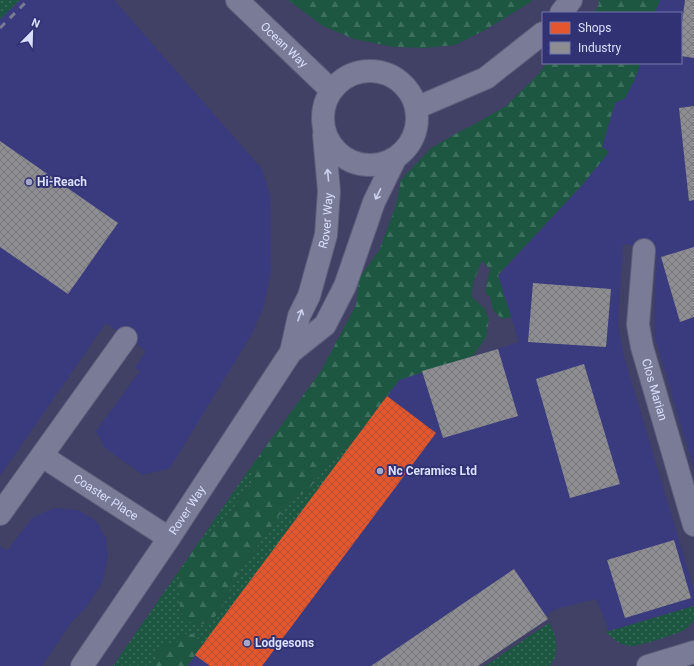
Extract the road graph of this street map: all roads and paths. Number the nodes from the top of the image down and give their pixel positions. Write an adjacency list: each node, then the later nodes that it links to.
1 (237, 0): 5 (street, Ocean Way)
2 (571, 0): 3 (street)
3 (562, 12)
4 (542, 34): 6 (street)
5 (331, 90): 6 (street); 7 (street)
6 (416, 108): 8 (street)
7 (324, 132): 8 (street); 11 (street, Rover Way, one-way to 7)
8 (395, 159): 11 (street, Rover Way, one-way to 11)
9 (644, 250): 14 (street, Clos Marian)
10 (126, 338): 12 (street)
11 (291, 352): 15 (street, Rover Way)
12 (42, 456): 13 (street); 15 (street, Coaster Place)
13 (0, 514)
14 (694, 525)
15 (169, 538): 17 (street, Rover Way)
16 (694, 652): 18 (street)
17 (82, 666)
18 (648, 666)

